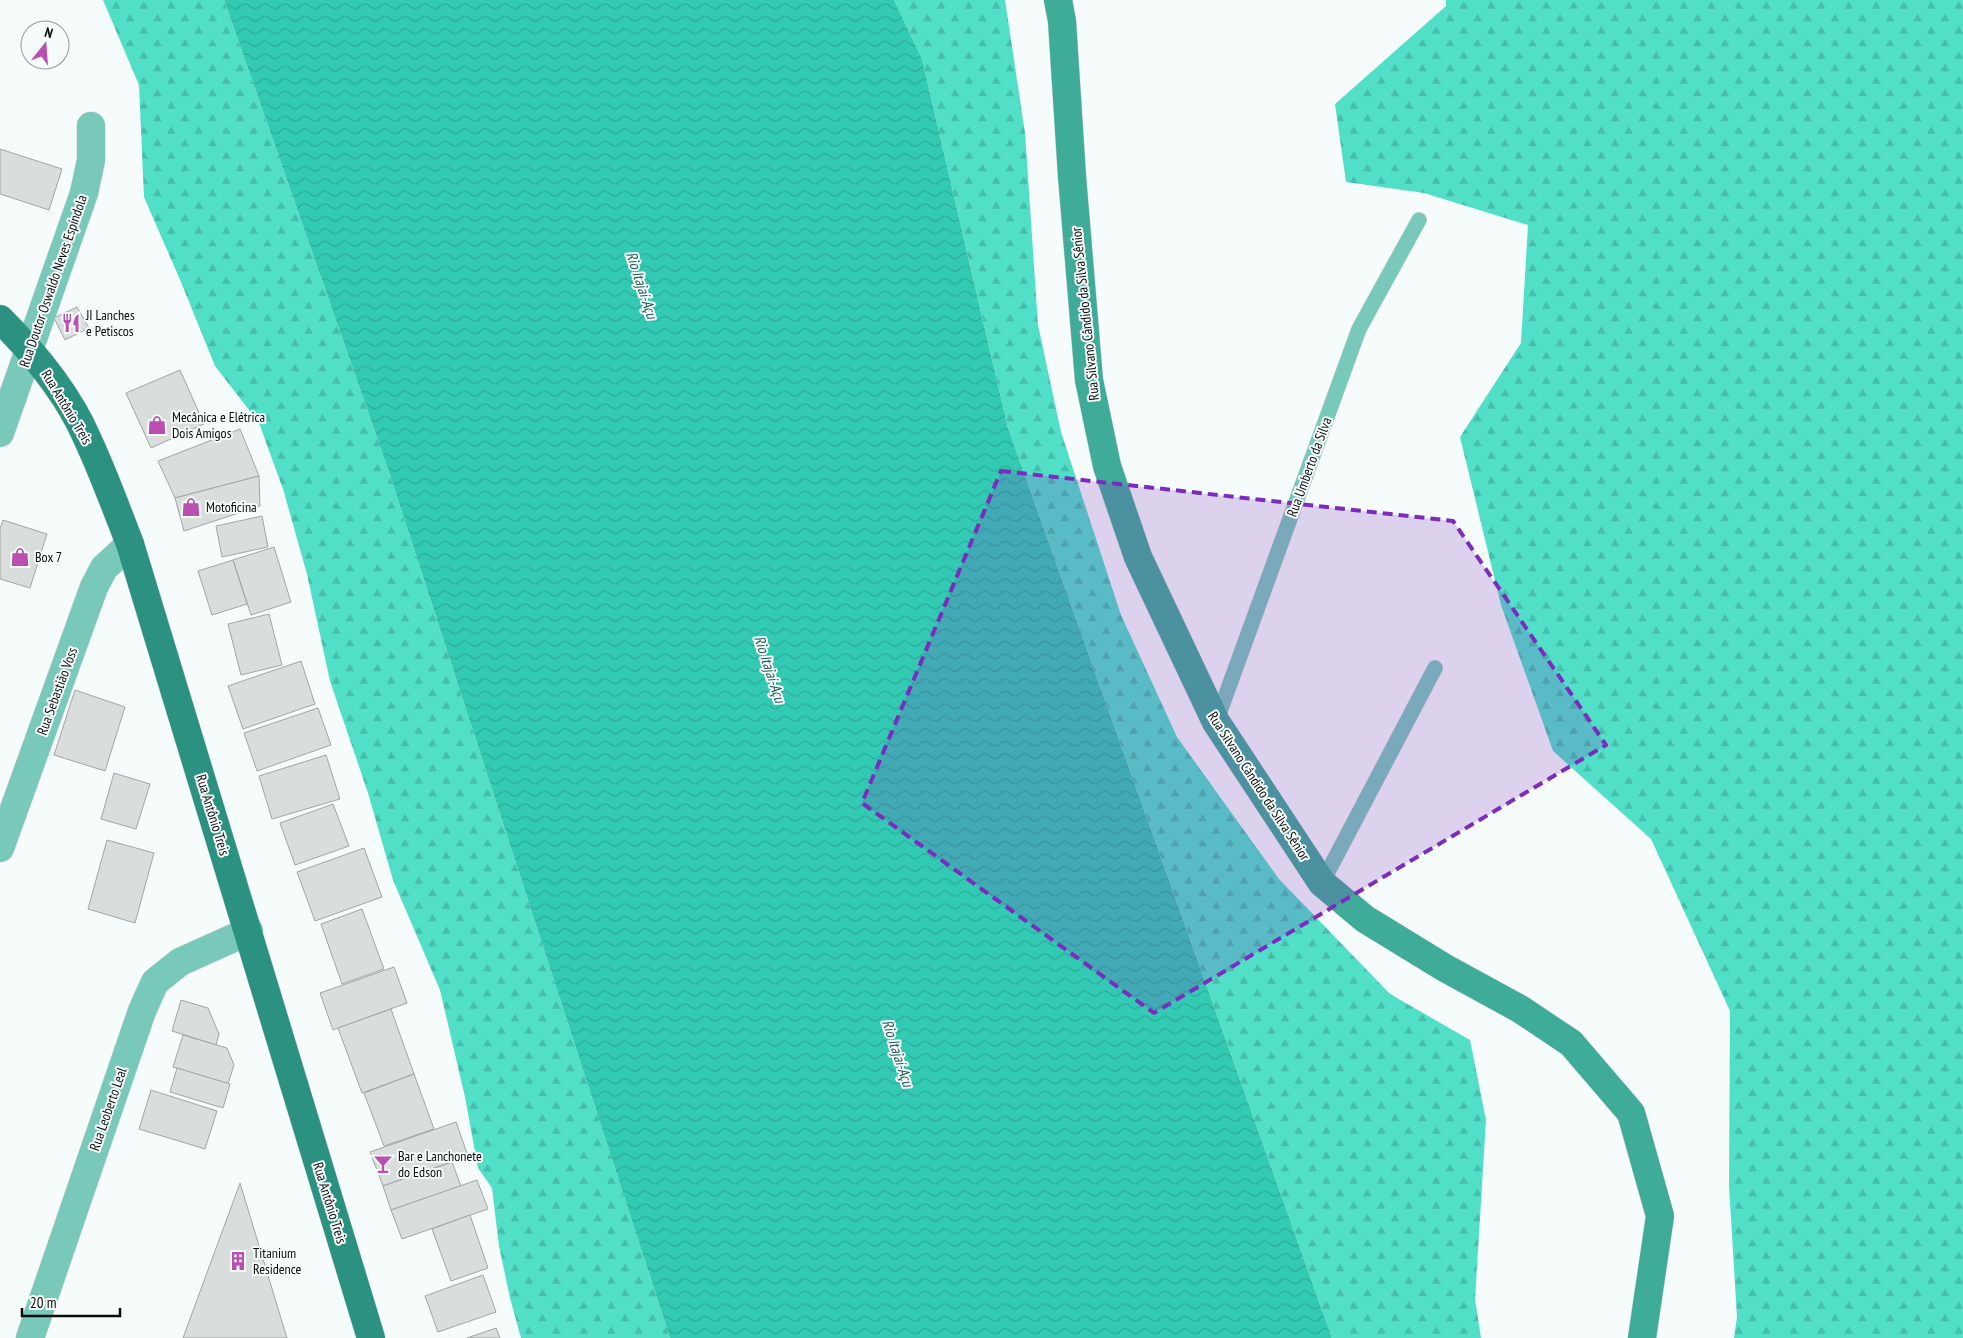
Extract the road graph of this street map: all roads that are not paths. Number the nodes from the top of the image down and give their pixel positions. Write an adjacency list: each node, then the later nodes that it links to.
1 (1058, 0): 9 (main road, Rua Silvano Cândido da Silva Sênior)
2 (91, 126): 5 (street, Rua Doutor Oswaldo Neves Espíndola)
3 (1419, 220): 9 (lane, Rua Umberto da Silva)
4 (0, 318): 5 (main road, Rua Antônio Treis)
5 (30, 349): 6 (street, Rua Doutor Oswaldo Neves Espíndola); 7 (main road, Rua Antônio Treis)
6 (0, 433)
7 (130, 544): 10 (street, Rua Sebastião Voss); 12 (main road, Rua Antônio Treis)
8 (1435, 668): 11 (lane)
9 (1216, 722): 11 (main road, Rua Silvano Cândido da Silva Sênior)
10 (0, 848)
11 (1322, 883): 15 (main road, Rua Silvano Cândido da Silva Sênior)
12 (249, 931): 13 (street, Rua Leoberto Leal); 14 (main road, Rua Antônio Treis)
13 (30, 1338)
14 (371, 1338)
15 (1642, 1338)

